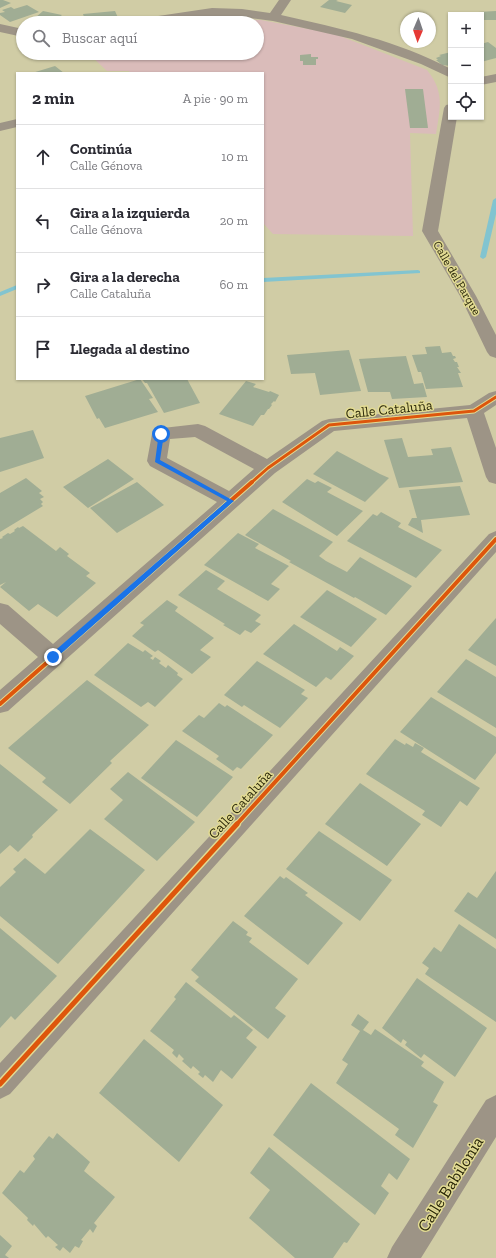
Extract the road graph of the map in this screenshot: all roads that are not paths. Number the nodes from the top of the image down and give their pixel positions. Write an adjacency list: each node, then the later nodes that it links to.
1 (202, 0): 3 (street)
2 (285, 0): 7 (street)
3 (212, 12): 4 (street); 5 (street)
4 (185, 16)
5 (261, 16)
6 (264, 16): 7 (street)
7 (273, 17): 10 (street)
8 (0, 28): 9 (street)
9 (16, 31)
10 (448, 72)
11 (496, 78): 12 (street)
12 (484, 80)
13 (449, 120): 16 (street, Calle del Parque)
14 (16, 123): 15 (street)
15 (0, 127)
16 (496, 352)
17 (496, 397): 18 (street)
18 (474, 411): 19 (street, Calle Cataluña); 20 (street)
19 (268, 468): 21 (street, Calle Cataluña); 21 (street)
20 (496, 477)
21 (231, 501): 24 (street, Calle Cataluña)
22 (496, 539): 26 (street, Calle Cataluña)
23 (0, 611): 24 (street)
24 (53, 657): 25 (street, Calle Cataluña)
25 (0, 704)
26 (0, 1084)
27 (496, 1110): 28 (street, Calle Babilonia)
28 (403, 1258)

